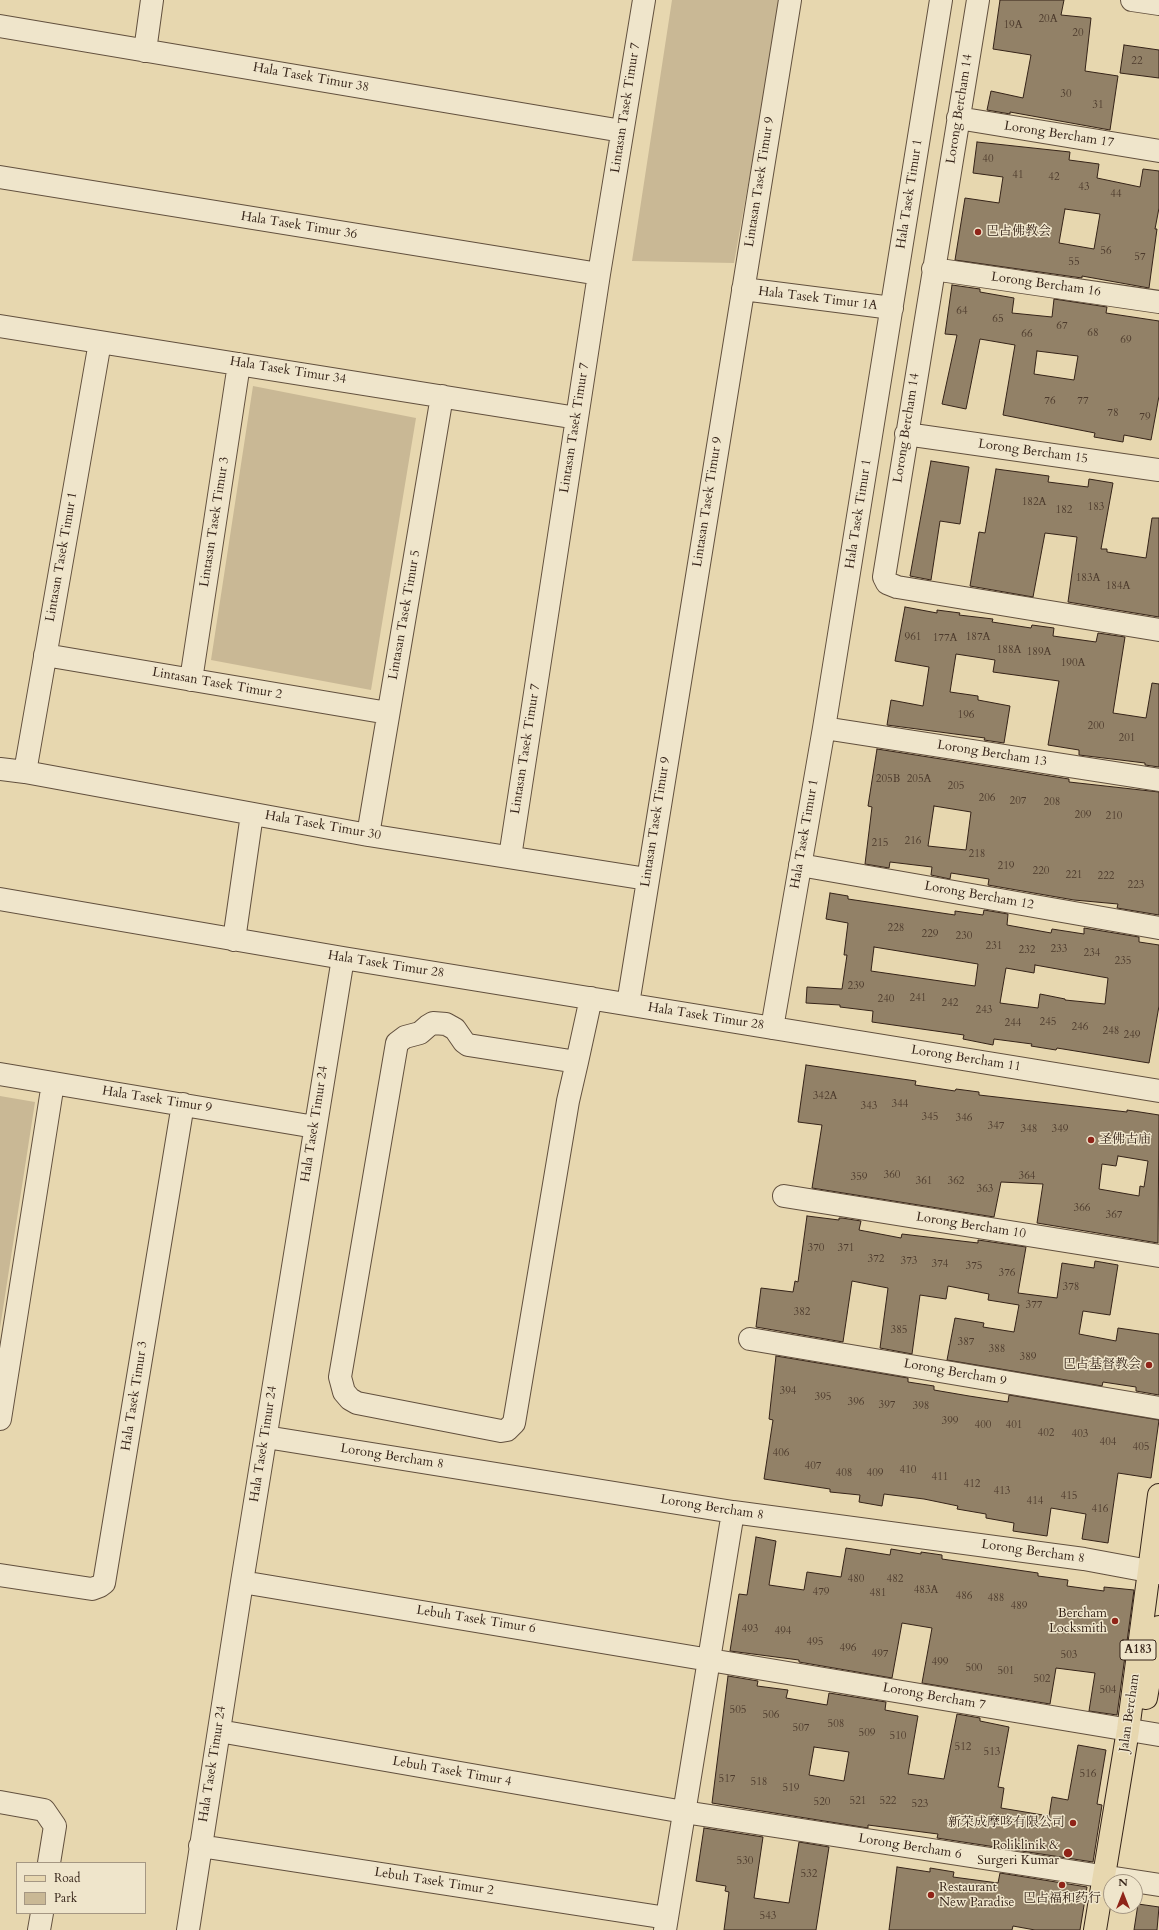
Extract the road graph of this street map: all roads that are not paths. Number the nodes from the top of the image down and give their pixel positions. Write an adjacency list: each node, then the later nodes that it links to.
1 (152, 0): 9 (street)
2 (644, 0): 11 (street, Lintasan Tasek Timur 7)
3 (790, 0): 16 (street, Lintasan Tasek Timur 9)
4 (941, 0): 18 (street, Hala Tasek Timur 1)
5 (978, 0): 10 (street, Lorong Bercham 14)
6 (1132, 0): 7 (street)
7 (1159, 4)
8 (0, 26): 9 (street, Hala Tasek Timur 38)
9 (145, 51): 11 (street, Hala Tasek Timur 38)
10 (958, 118): 12 (street, Lorong Bercham 17); 14 (street, Lorong Bercham 14)
11 (622, 131): 15 (street, Lintasan Tasek Timur 7)
12 (1159, 151)
13 (0, 177): 15 (street, Hala Tasek Timur 36)
14 (934, 269): 17 (street, Lorong Bercham 16); 24 (street, Lorong Bercham 14)
15 (599, 274): 23 (street, Lintasan Tasek Timur 7)
16 (743, 289): 18 (street, Hala Tasek Timur 1A); 38 (street, Lintasan Tasek Timur 9)
17 (1159, 302)
18 (892, 308): 30 (street, Hala Tasek Timur 1)
19 (0, 326): 20 (street, Hala Tasek Timur 34)
20 (100, 342): 21 (street, Hala Tasek Timur 34); 27 (street, Lintasan Tasek Timur 1)
21 (239, 364): 22 (street, Hala Tasek Timur 34); 28 (street, Lintasan Tasek Timur 3)
22 (442, 396): 23 (street, Hala Tasek Timur 34); 29 (street, Lintasan Tasek Timur 5)
23 (577, 418): 36 (street, Lintasan Tasek Timur 7)
24 (906, 434): 25 (street, Lorong Bercham 15); 26 (street, Lorong Bercham 14)
25 (1159, 470)
26 (1159, 630)
27 (45, 655): 28 (street, Lintasan Tasek Timur 2); 32 (street, Lintasan Tasek Timur 1)
28 (191, 680): 29 (street, Lintasan Tasek Timur 2)
29 (388, 713): 35 (street, Lintasan Tasek Timur 5)
30 (824, 728): 33 (street, Lorong Bercham 13); 37 (street, Hala Tasek Timur 1)
31 (0, 769): 32 (street, Hala Tasek Timur 30)
32 (25, 772): 34 (street, Hala Tasek Timur 30)
33 (1159, 780)
34 (252, 814): 35 (street, Hala Tasek Timur 30); 41 (street)
35 (368, 835): 36 (street, Hala Tasek Timur 30)
36 (510, 857): 38 (street, Hala Tasek Timur 30)
37 (800, 865): 40 (street, Lorong Bercham 12); 45 (street, Hala Tasek Timur 1)
38 (647, 879): 44 (street, Lintasan Tasek Timur 9)
39 (0, 899): 41 (street, Hala Tasek Timur 28)
40 (1159, 928)
41 (234, 940): 42 (street, Hala Tasek Timur 28)
42 (343, 958): 43 (street, Hala Tasek Timur 28); 51 (street, Hala Tasek Timur 24)
43 (591, 998): 44 (street, Hala Tasek Timur 28); 46 (street)
44 (628, 1004): 45 (street, Hala Tasek Timur 28)
45 (772, 1028): 49 (street, Lorong Bercham 11)
46 (577, 1062): 46 (street)
47 (0, 1074): 48 (street, Hala Tasek Timur 9)
48 (52, 1083): 50 (street, Hala Tasek Timur 9); 56 (street)
49 (1159, 1091)
50 (183, 1104): 51 (street, Hala Tasek Timur 9); 61 (street, Hala Tasek Timur 3)
51 (315, 1127): 57 (street, Hala Tasek Timur 24)
52 (784, 1196): 53 (street, Lorong Bercham 10)
53 (1159, 1256)
54 (750, 1339): 55 (street, Lorong Bercham 9)
55 (1159, 1408)
56 (0, 1419)
57 (266, 1437): 59 (street, Lorong Bercham 8); 62 (street, Hala Tasek Timur 24)
58 (1159, 1495): 60 (main road, Jalan Bercham / A183)
59 (733, 1512): 60 (street, Lorong Bercham 8); 64 (street)
60 (1154, 1572): 66 (main road, Jalan Bercham / A183)
61 (0, 1575)
62 (242, 1582): 64 (street, Lebuh Tasek Timur 6); 65 (street, Hala Tasek Timur 24)
63 (1159, 1627): 66 (main road, Jalan Bercham / A183)
64 (710, 1659): 66 (street, Lorong Bercham 7); 68 (street)
65 (219, 1731): 68 (street, Lebuh Tasek Timur 4); 69 (street, Hala Tasek Timur 24)
66 (1142, 1732): 71 (main road, Jalan Bercham / A183)
67 (0, 1802): 70 (street)
68 (684, 1812): 72 (street, Lorong Bercham 6); 78 (street)
69 (200, 1846): 78 (street, Lebuh Tasek Timur 2); 80 (street, Hala Tasek Timur 24)
70 (49, 1862)
71 (1112, 1874)
72 (1103, 1881)
73 (1143, 1884): 74 (street, Lorong Bercham 6)
74 (1159, 1885)
75 (1103, 1904): 81 (main road, Jalan Bercham / A183)
76 (42, 1914): 79 (street)
77 (1107, 1914): 82 (main road, Jalan Bercham / A183)
78 (666, 1924)
79 (39, 1930)
80 (188, 1930)
81 (1095, 1930)
82 (1105, 1930)

